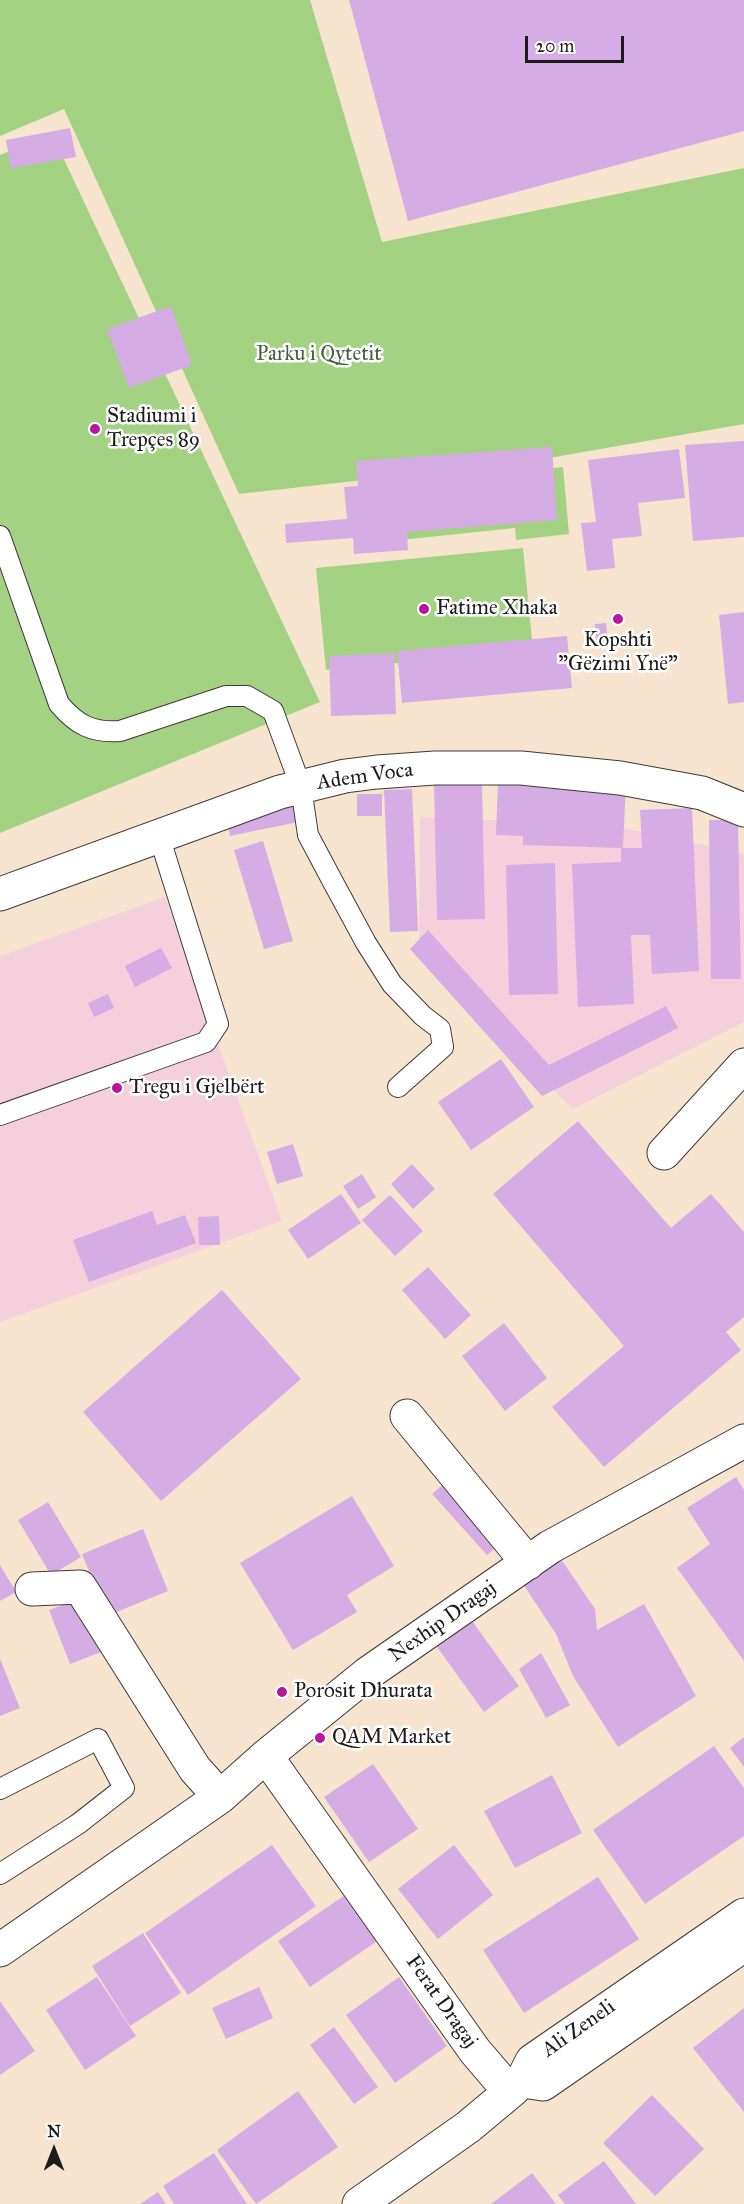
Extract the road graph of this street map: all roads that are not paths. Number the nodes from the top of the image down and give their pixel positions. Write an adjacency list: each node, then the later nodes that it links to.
1 (0, 536): 2 (lane)
2 (301, 787): 3 (street, Adem Voca); 4 (street, Adem Voca); 7 (lane)
3 (744, 810)
4 (159, 836): 5 (street, Adem Voca); 8 (lane)
5 (0, 894)
6 (744, 1065): 9 (street)
7 (398, 1088)
8 (0, 1115)
9 (664, 1153)
10 (407, 1416): 12 (street)
11 (744, 1441): 12 (street, Nexhip Dragaj)
12 (528, 1563): 14 (street, Nexhip Dragaj)
13 (32, 1588): 16 (street)
14 (266, 1756): 16 (street, Nexhip Dragaj); 21 (street, Ferat Dragaj)
15 (0, 1789): 17 (lane)
16 (220, 1797): 20 (street, Nexhip Dragaj)
17 (0, 1874)
18 (744, 1916): 21 (street, Ali Zeneli)
19 (744, 1946): 21 (street, Ali Zeneli)
20 (0, 1950)
21 (516, 2087): 22 (street)
22 (360, 2204)

